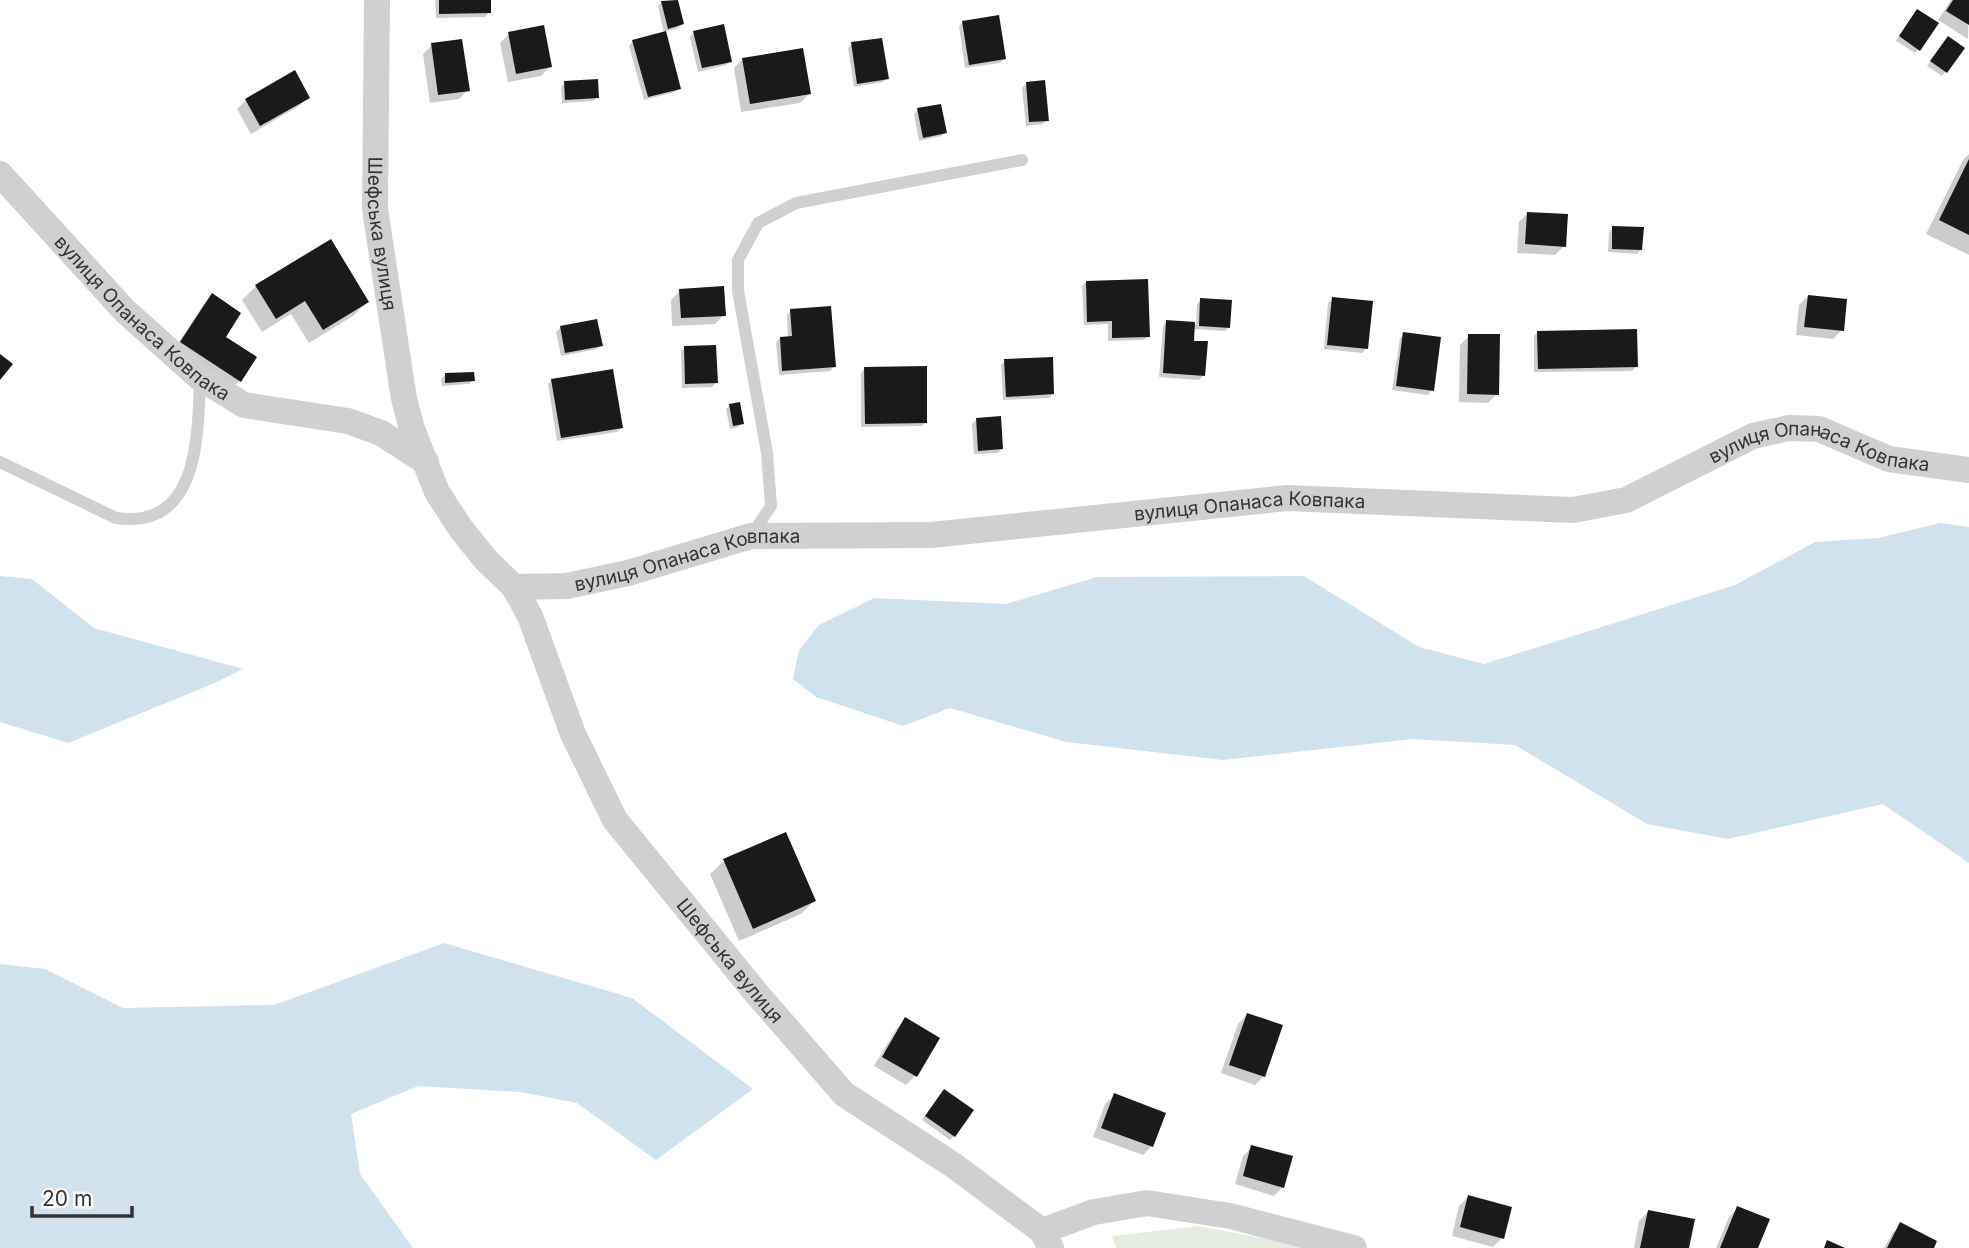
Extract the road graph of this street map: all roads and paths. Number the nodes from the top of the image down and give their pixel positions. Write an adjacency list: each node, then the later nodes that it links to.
1 (377, 0): 6 (street, Шефська вулиця)
2 (1022, 159): 8 (lane)
3 (0, 174): 4 (street, вулиця Опанаса Ковпака)
4 (200, 378): 5 (lane); 6 (street, вулиця Опанаса Ковпака)
5 (0, 461)
6 (426, 462): 9 (street, Шефська вулиця)
7 (1969, 470): 8 (street, вулиця Опанаса Ковпака)
8 (751, 536): 9 (street, вулиця Опанаса Ковпака)
9 (514, 587): 10 (street, Шефська вулиця)
10 (1046, 1239): 11 (street)
11 (1354, 1248)

